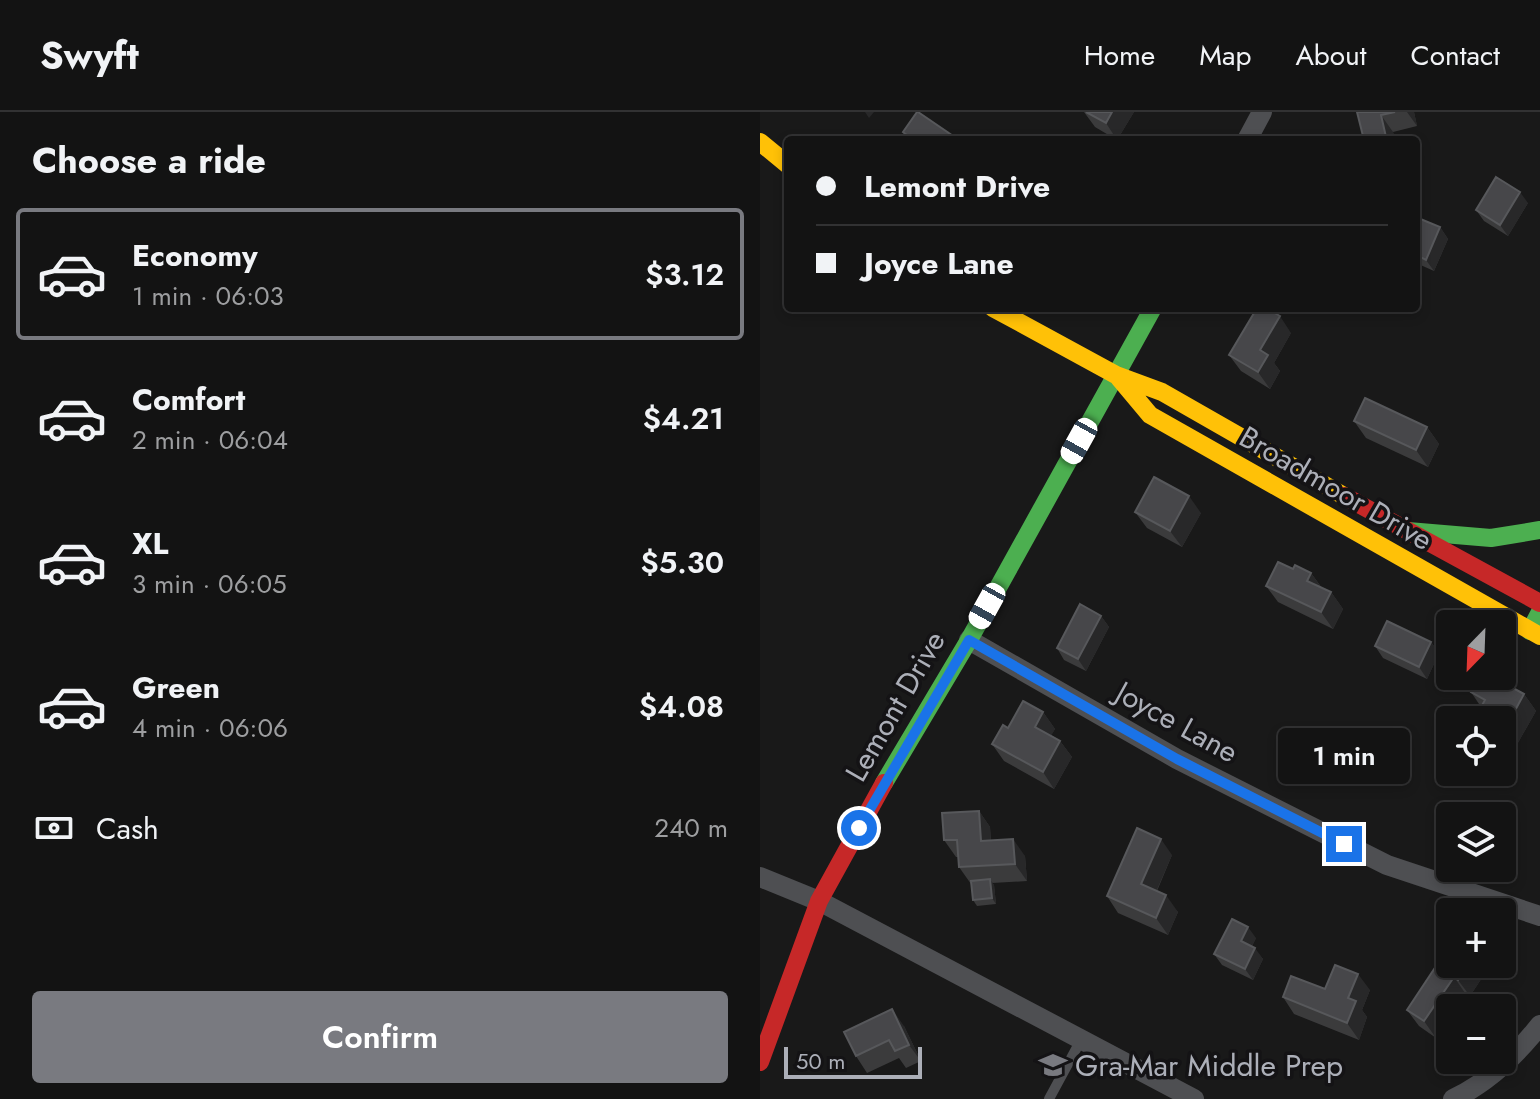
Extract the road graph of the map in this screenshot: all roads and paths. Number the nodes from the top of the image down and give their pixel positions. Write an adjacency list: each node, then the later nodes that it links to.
1 (1262, 112): 2 (street)
2 (1249, 136)
3 (760, 142): 4 (main road)
4 (784, 162)
5 (1000, 312): 7 (main road, Broadmoor Drive)
6 (1151, 312): 7 (main road, Lemont Drive)
7 (1116, 375): 9 (main road, Broadmoor Drive); 12 (main road, Broadmoor Drive); 13 (main road, Lemont Drive)
8 (1540, 530): 9 (main road)
9 (1408, 531): 10 (main road, Broadmoor Drive)
10 (1540, 603)
11 (1540, 612): 12 (main road)
12 (1535, 634)
13 (969, 640): 15 (main road, Lemont Drive); 16 (street, Joyce Lane)
14 (760, 877): 15 (street)
15 (819, 901): 18 (street); 19 (main road, Lemont Drive)
16 (1540, 916)
17 (1540, 1025): 22 (street)
18 (1082, 1038): 20 (lane); 21 (street)
19 (760, 1062)
20 (1049, 1099)
21 (1194, 1099)
22 (1453, 1099)

